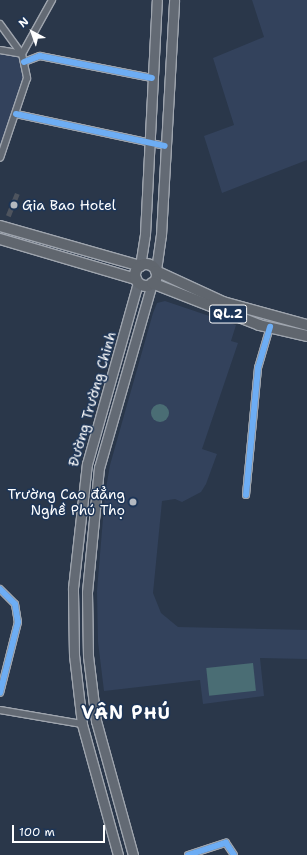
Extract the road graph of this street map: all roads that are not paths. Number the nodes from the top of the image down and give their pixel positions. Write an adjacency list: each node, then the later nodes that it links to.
1 (52, 0): 6 (street)
2 (157, 0): 8 (main road)
3 (174, 0): 11 (main road)
4 (0, 24): 6 (street)
5 (0, 50): 6 (street)
6 (22, 54): 7 (street)
7 (24, 62): 8 (street); 9 (street)
8 (152, 78): 10 (main road)
9 (16, 114): 10 (street); 12 (street)
10 (150, 143): 11 (street); 15 (main road)
11 (165, 146): 16 (main road)
12 (0, 158)
13 (0, 226): 15 (highway, QL.2)
14 (0, 239): 17 (highway, QL.2)
15 (140, 266): 16 (highway, QL.2); 17 (highway)
16 (156, 270): 18 (highway); 19 (highway, QL.2)
17 (137, 280): 18 (highway, QL.2); 26 (main road, Đường Trường Chinh)
18 (152, 283): 20 (highway, QL.2); 27 (main road, Đường Trường Chinh)
19 (307, 325)
20 (270, 327): 21 (highway, QL.2); 22 (street)
21 (307, 336)
22 (246, 495)
23 (0, 588): 24 (street)
24 (0, 694)
25 (0, 710): 26 (street)
26 (82, 724): 28 (main road, Đường Trường Chinh)
27 (100, 740): 28 (main road); 30 (main road, Đường Trường Chinh)
28 (86, 745): 29 (main road, Đường Trường Chinh)
29 (118, 855)
30 (133, 855)
31 (189, 855): 32 (street)
32 (234, 855)

